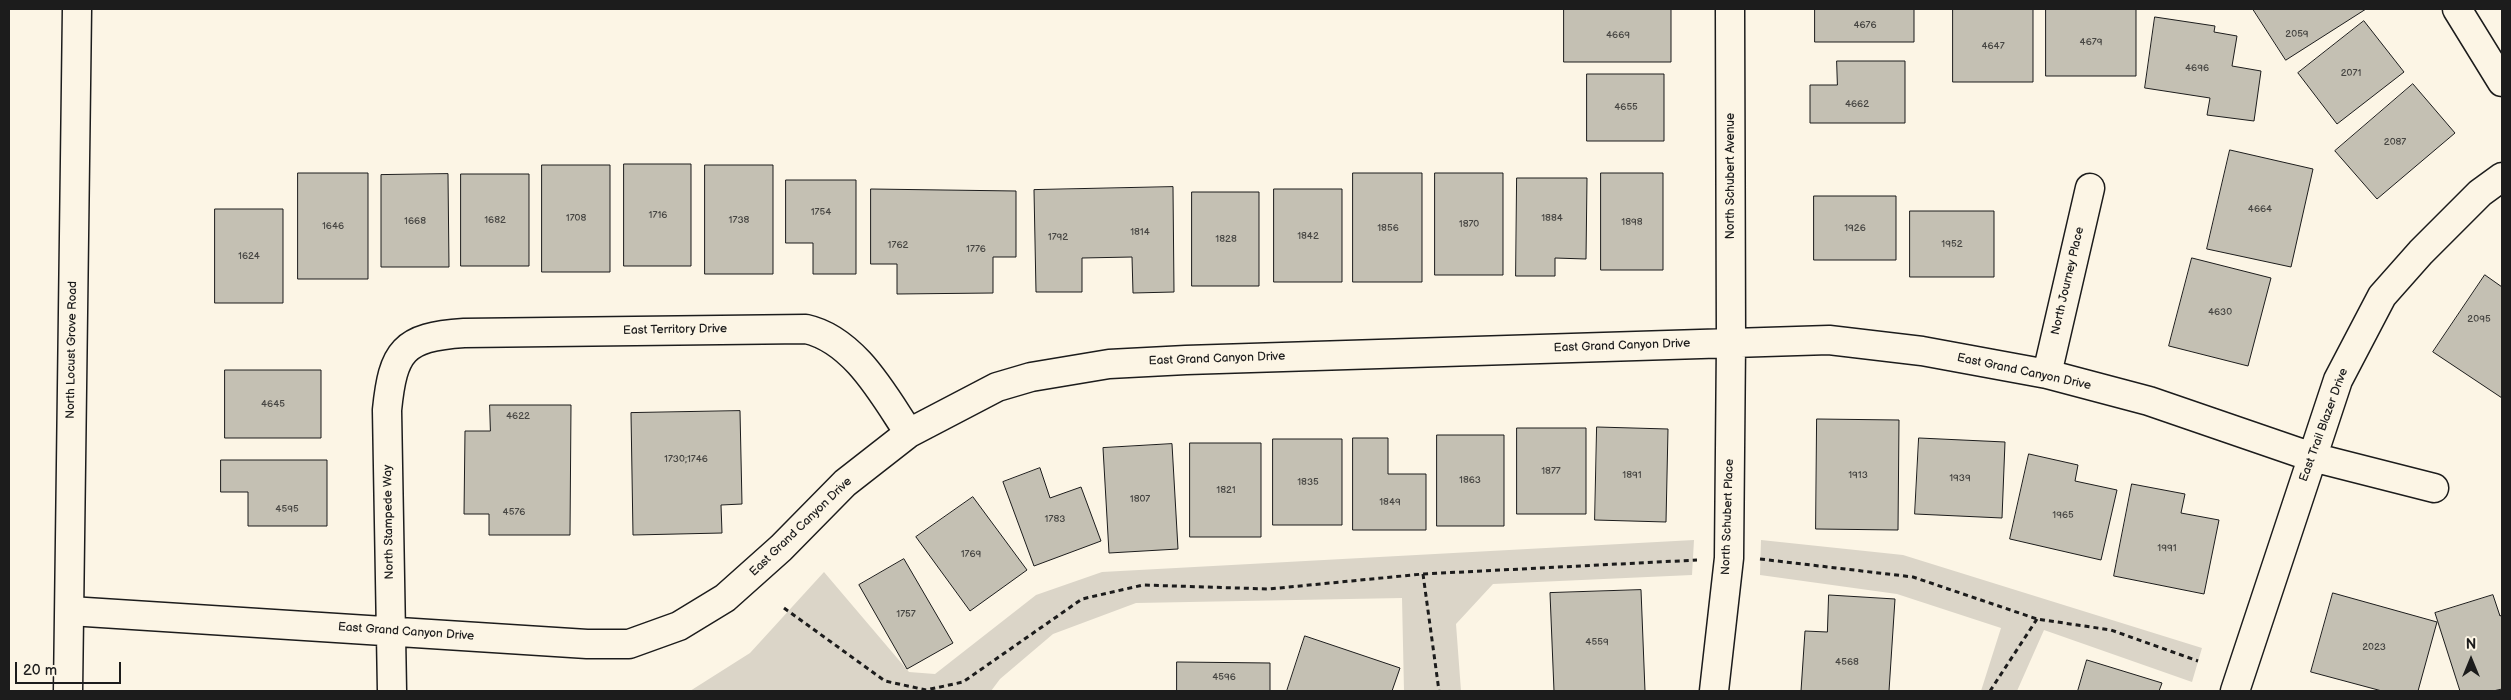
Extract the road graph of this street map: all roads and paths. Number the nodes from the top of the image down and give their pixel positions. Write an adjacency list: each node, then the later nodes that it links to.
1 (77, 9): 17 (street, North Locust Grove Road)
2 (1730, 9): 7 (street, North Schubert Avenue)
3 (2456, 9): 4 (street)
4 (2502, 82)
5 (2502, 177): 11 (street, East Trail Blazer Drive)
6 (2090, 188): 9 (street, North Journey Place)
7 (1731, 343): 9 (street, East Grand Canyon Drive); 10 (street, East Grand Canyon Drive); 24 (street, North Schubert Place)
8 (400, 355): 10 (street, East Territory Drive); 19 (street, North Stampede Way)
9 (2047, 374): 11 (street, East Grand Canyon Drive)
10 (910, 434): 19 (street, East Grand Canyon Drive)
11 (2312, 456): 12 (street, East Grand Canyon Drive); 26 (street, East Trail Blazer Drive)
12 (2434, 488)
13 (1756, 558): 18 (path)
14 (1700, 559): 15 (path)
15 (1423, 574): 16 (path); 23 (path)
16 (784, 608)
17 (70, 611): 19 (street, East Grand Canyon Drive); 21 (street, North Locust Grove Road)
18 (2038, 619): 20 (path); 25 (path)
19 (391, 631): 22 (street, North Stampede Way)
20 (2198, 661)
21 (68, 691)
22 (392, 691)
23 (1439, 691)
24 (1714, 691)
25 (1990, 691)
26 (2235, 691)

